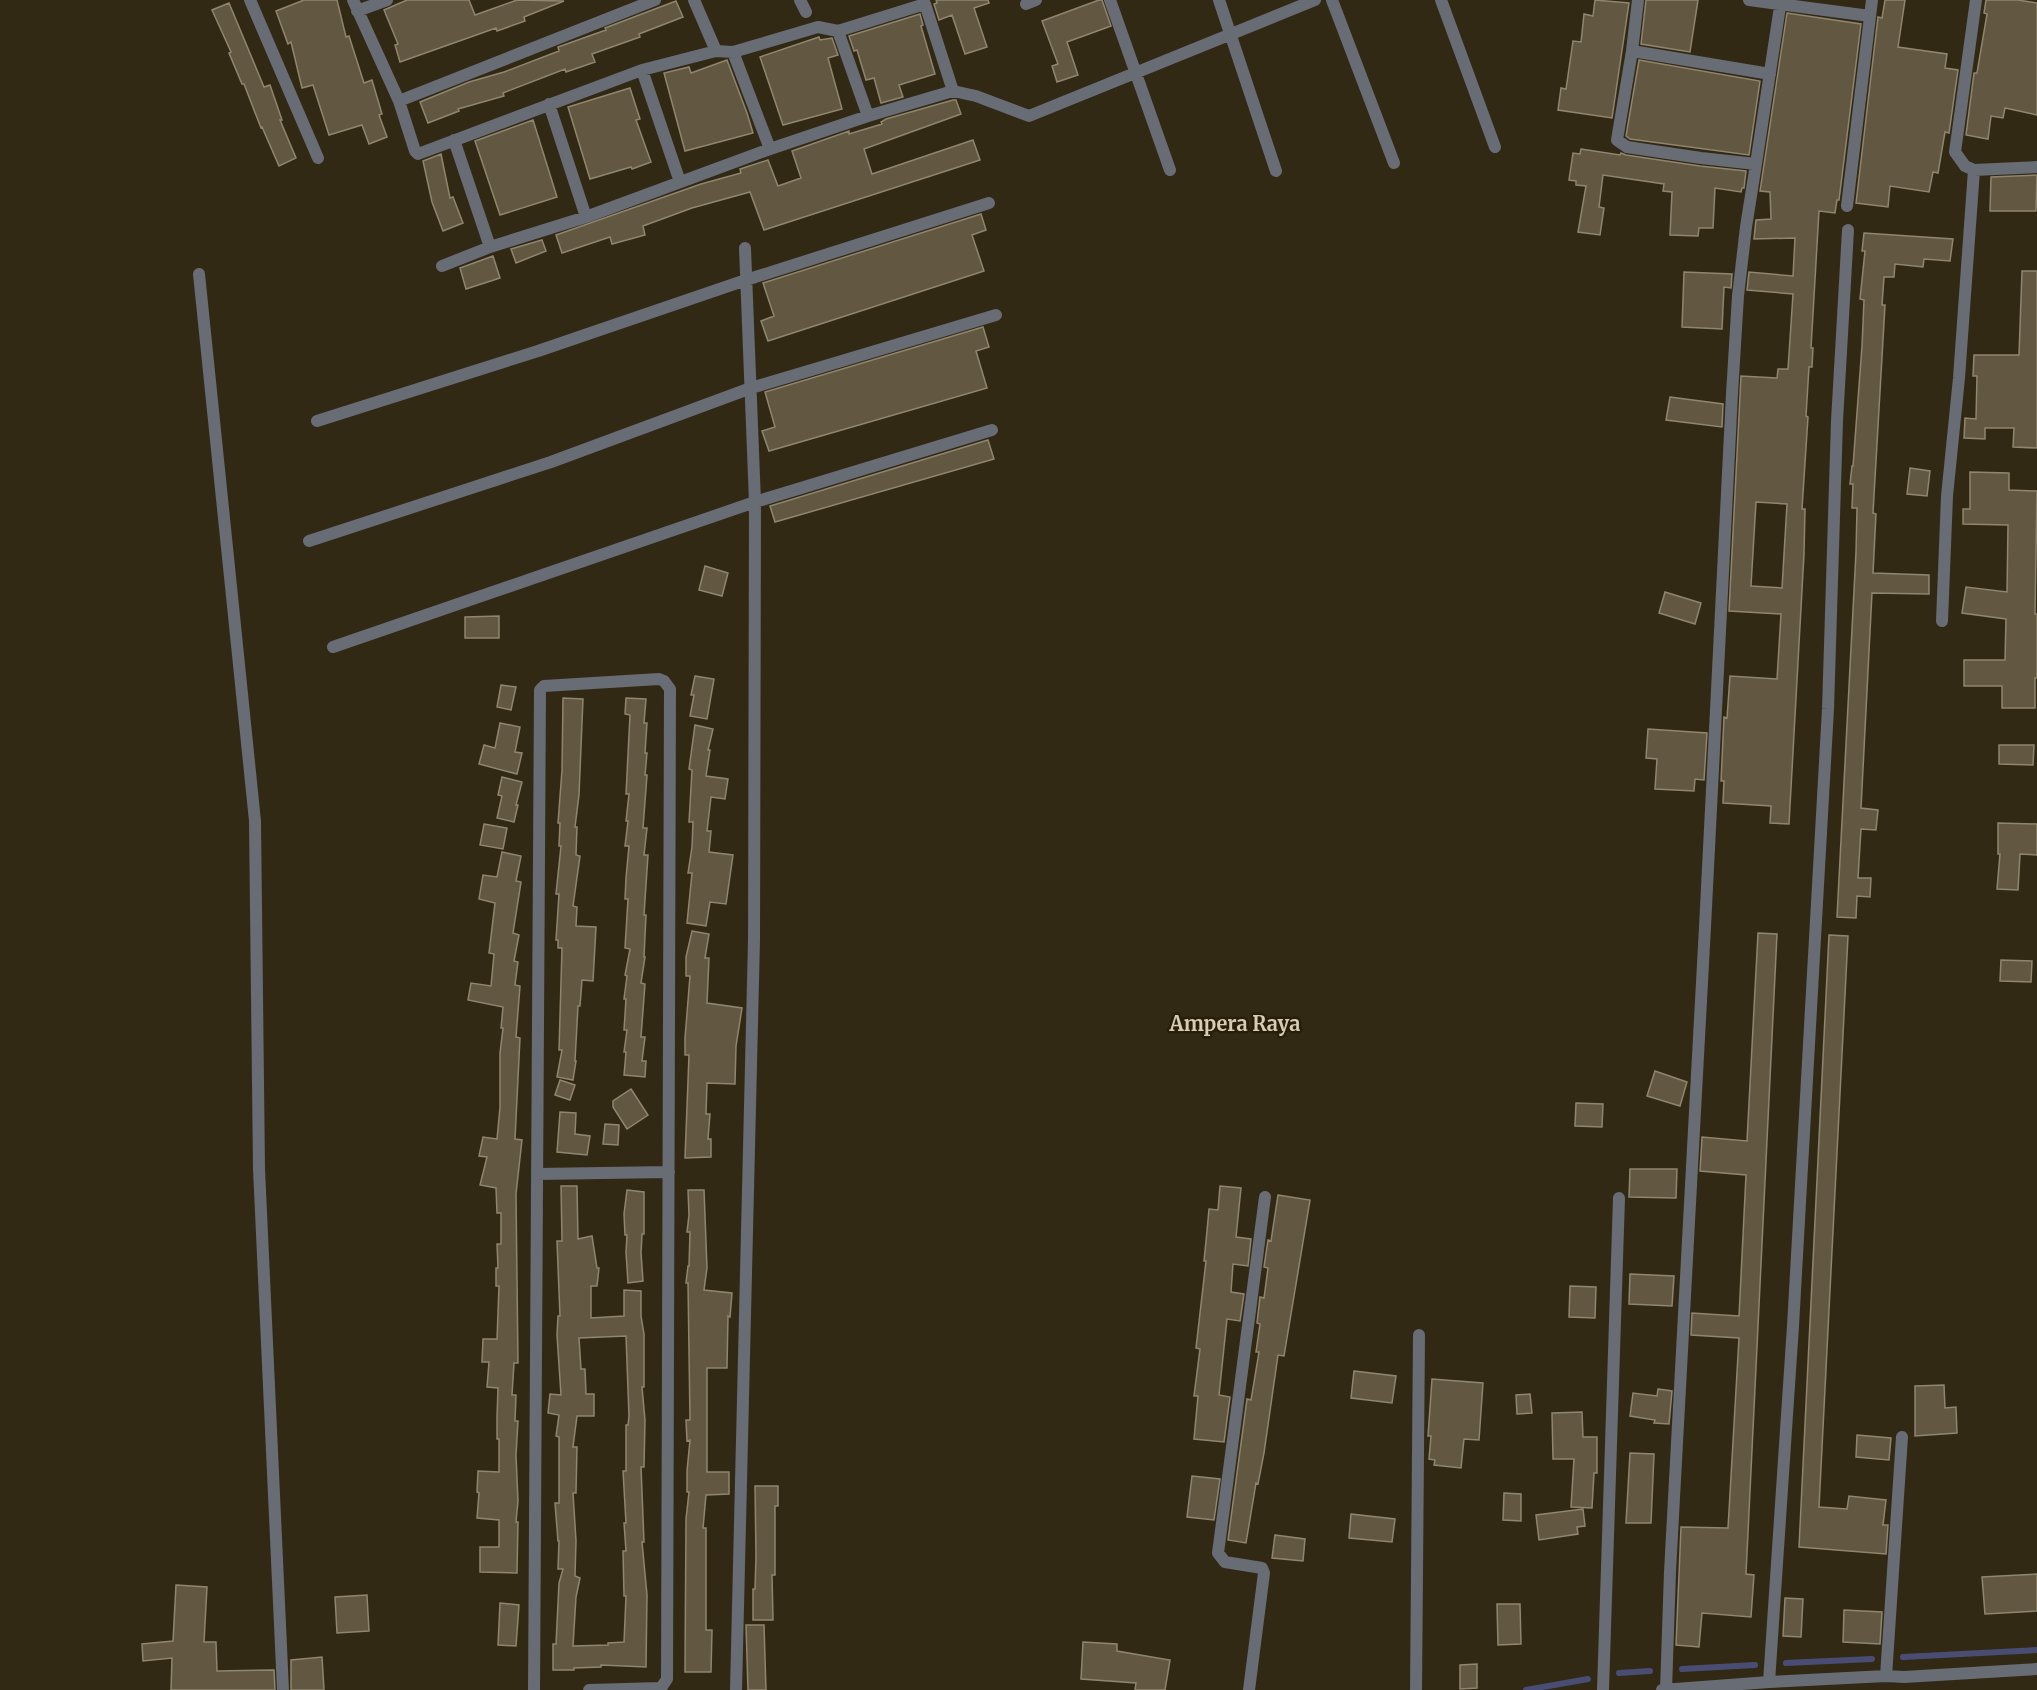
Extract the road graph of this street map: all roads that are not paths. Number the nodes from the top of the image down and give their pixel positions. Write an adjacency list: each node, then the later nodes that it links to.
1 (250, 0): 34 (street)
2 (387, 0): 16 (street)
3 (655, 0): 28 (street)
4 (694, 0): 21 (street)
5 (800, 0): 17 (street)
6 (1110, 0): 25 (street)
7 (1219, 0): 20 (street)
8 (1316, 0): 20 (street)
9 (1332, 0): 35 (street)
10 (1441, 0): 32 (street)
11 (1638, 0): 22 (street)
12 (1749, 0): 15 (street)
13 (1872, 0): 18 (street)
14 (1976, 0): 39 (street)
15 (1780, 2): 18 (street); 26 (street)
16 (355, 6): 28 (street)
17 (806, 12)
18 (1870, 16): 43 (street)
19 (838, 31): 23 (street); 27 (street); 30 (street)
20 (1231, 34): 25 (street); 40 (street)
21 (716, 51): 23 (street); 24 (street)
22 (1632, 51): 26 (street); 36 (street)
23 (734, 52): 33 (street)
24 (642, 70): 29 (street); 41 (street)
25 (1136, 73): 27 (street); 38 (street)
26 (1770, 74): 36 (street)
27 (953, 91): 30 (street)
28 (399, 101): 31 (street)
29 (549, 104): 31 (street); 44 (street)
30 (868, 116): 33 (street)
31 (454, 140): 46 (street)
32 (1495, 147)
33 (770, 149): 41 (street)
34 (318, 158)
35 (1394, 163)
36 (1756, 164): 77 (street)
37 (2037, 167): 39 (street)
38 (1170, 170)
39 (1974, 170): 57 (street)
40 (1276, 171)
41 (680, 182): 44 (street)
42 (989, 202): 50 (street)
43 (1847, 206)
44 (586, 217): 46 (street)
45 (1848, 230): 68 (street)
46 (490, 247): 48 (street)
47 (745, 248): 50 (street)
48 (442, 266)
49 (199, 274): 70 (street)
50 (746, 280): 52 (street); 53 (street)
51 (996, 315): 52 (street)
52 (751, 388): 55 (street); 56 (street)
53 (317, 421)
54 (992, 430): 55 (street)
55 (755, 502): 58 (street); 73 (street)
56 (309, 541)
57 (1942, 621)
58 (333, 647)
59 (669, 1172): 60 (street); 60 (street); 72 (street)
60 (537, 1174): 71 (street)
61 (1265, 1197): 74 (street)
62 (1619, 1198): 76 (street)
63 (1419, 1335): 75 (street)
64 (1902, 1437): 66 (street)
65 (2037, 1669): 67 (street)
66 (1886, 1676): 67 (street); 69 (street)
67 (1904, 1677): 78 (street)
68 (1769, 1682): 69 (street); 77 (street)
69 (1786, 1686)
70 (283, 1690)
71 (534, 1690)
72 (589, 1690)
73 (736, 1690)
74 (1249, 1690)
75 (1416, 1690)
76 (1603, 1690)
77 (1664, 1690)
78 (1903, 1690)

